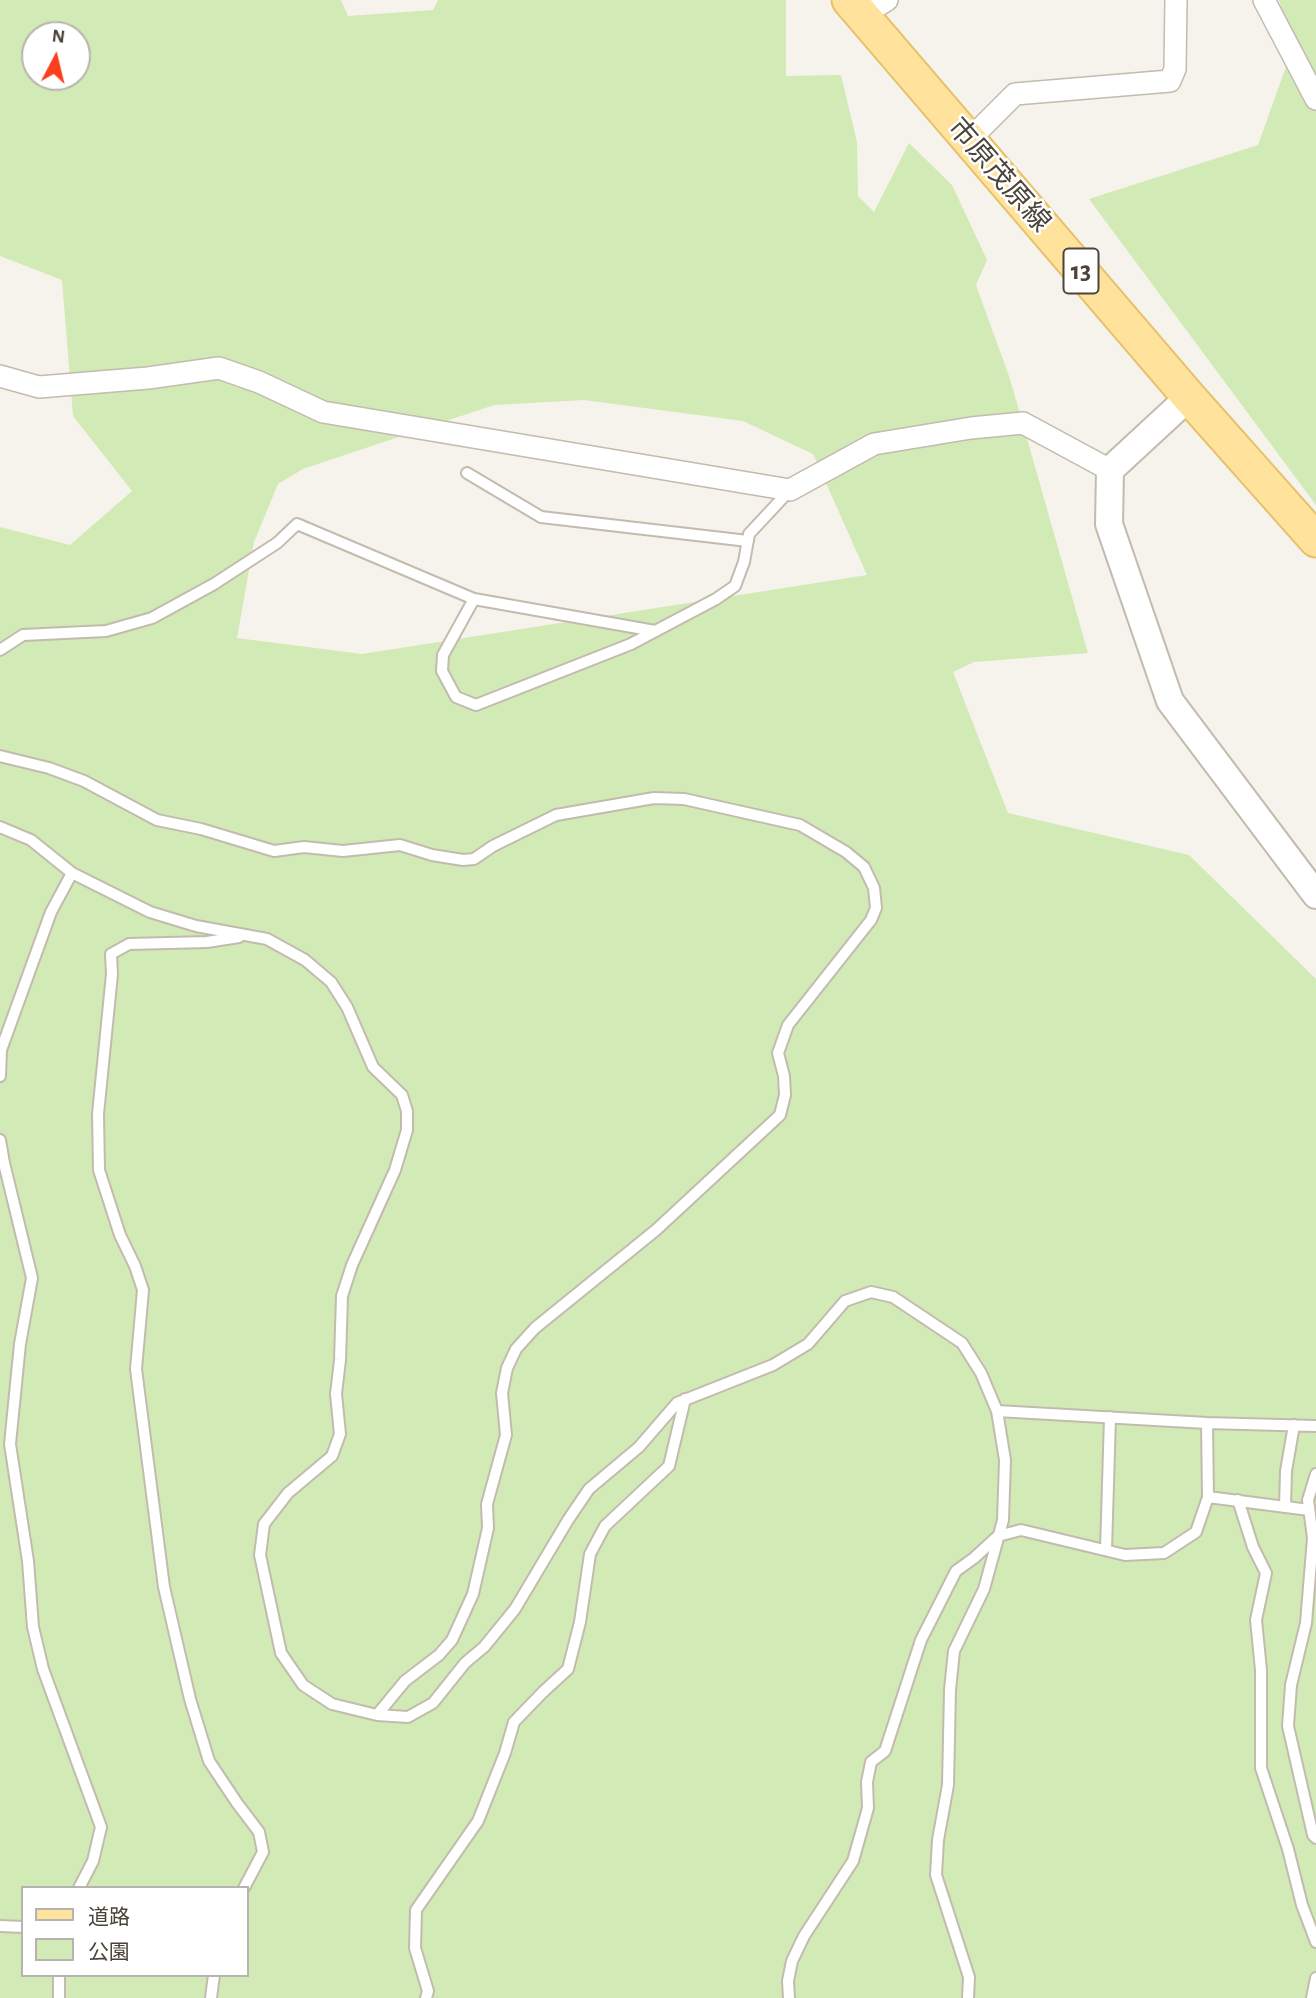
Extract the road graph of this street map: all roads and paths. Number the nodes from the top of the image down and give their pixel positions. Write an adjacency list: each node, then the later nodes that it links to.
1 (1176, 0): 5 (street)
2 (1264, 0): 4 (street)
3 (866, 5): 5 (main road, 市原茂原線 / 13)
4 (1316, 99)
5 (969, 140): 7 (main road, 市原茂原線 / 13)
6 (0, 376): 10 (street)
7 (1189, 397): 8 (street); 11 (main road, 市原茂原線 / 13)
8 (1110, 470): 10 (street); 19 (street)
9 (467, 473): 12 (lane)
10 (790, 490): 12 (lane)
11 (1316, 540)
12 (748, 541): 14 (lane)
13 (474, 599): 14 (lane); 14 (lane); 15 (lane)
14 (655, 631)
15 (0, 650)
16 (0, 757): 37 (lane)
17 (0, 827): 18 (lane)
18 (72, 873): 20 (lane); 21 (lane)
19 (1316, 895)
20 (248, 936): 37 (lane); 40 (lane)
21 (0, 1076)
22 (0, 1140): 39 (lane)
23 (685, 1399): 24 (lane); 37 (lane); 49 (lane)
24 (997, 1410): 25 (lane); 34 (lane)
25 (1110, 1417): 26 (lane); 36 (lane)
26 (1207, 1423): 27 (lane); 30 (lane)
27 (1294, 1425): 28 (lane); 32 (lane)
28 (1316, 1426)
29 (1316, 1474): 33 (lane)
30 (1208, 1497): 31 (lane); 36 (lane)
31 (1238, 1500): 32 (lane); 43 (lane)
32 (1285, 1507): 33 (lane)
33 (1309, 1510): 35 (lane)
34 (998, 1536): 36 (lane); 50 (lane); 51 (lane)
35 (1314, 1541): 38 (lane)
36 (1106, 1550)
37 (377, 1715)
38 (1316, 1838)
39 (80, 1886)
40 (245, 1886)
41 (0, 1926): 42 (lane)
42 (21, 1927)
43 (1316, 1942)
44 (59, 1977): 47 (lane)
45 (214, 1977): 48 (lane)
46 (1316, 1978): 52 (lane)
47 (59, 1998)
48 (211, 1998)
49 (426, 1998)
50 (789, 1998)
51 (968, 1998)
52 (1312, 1998)

